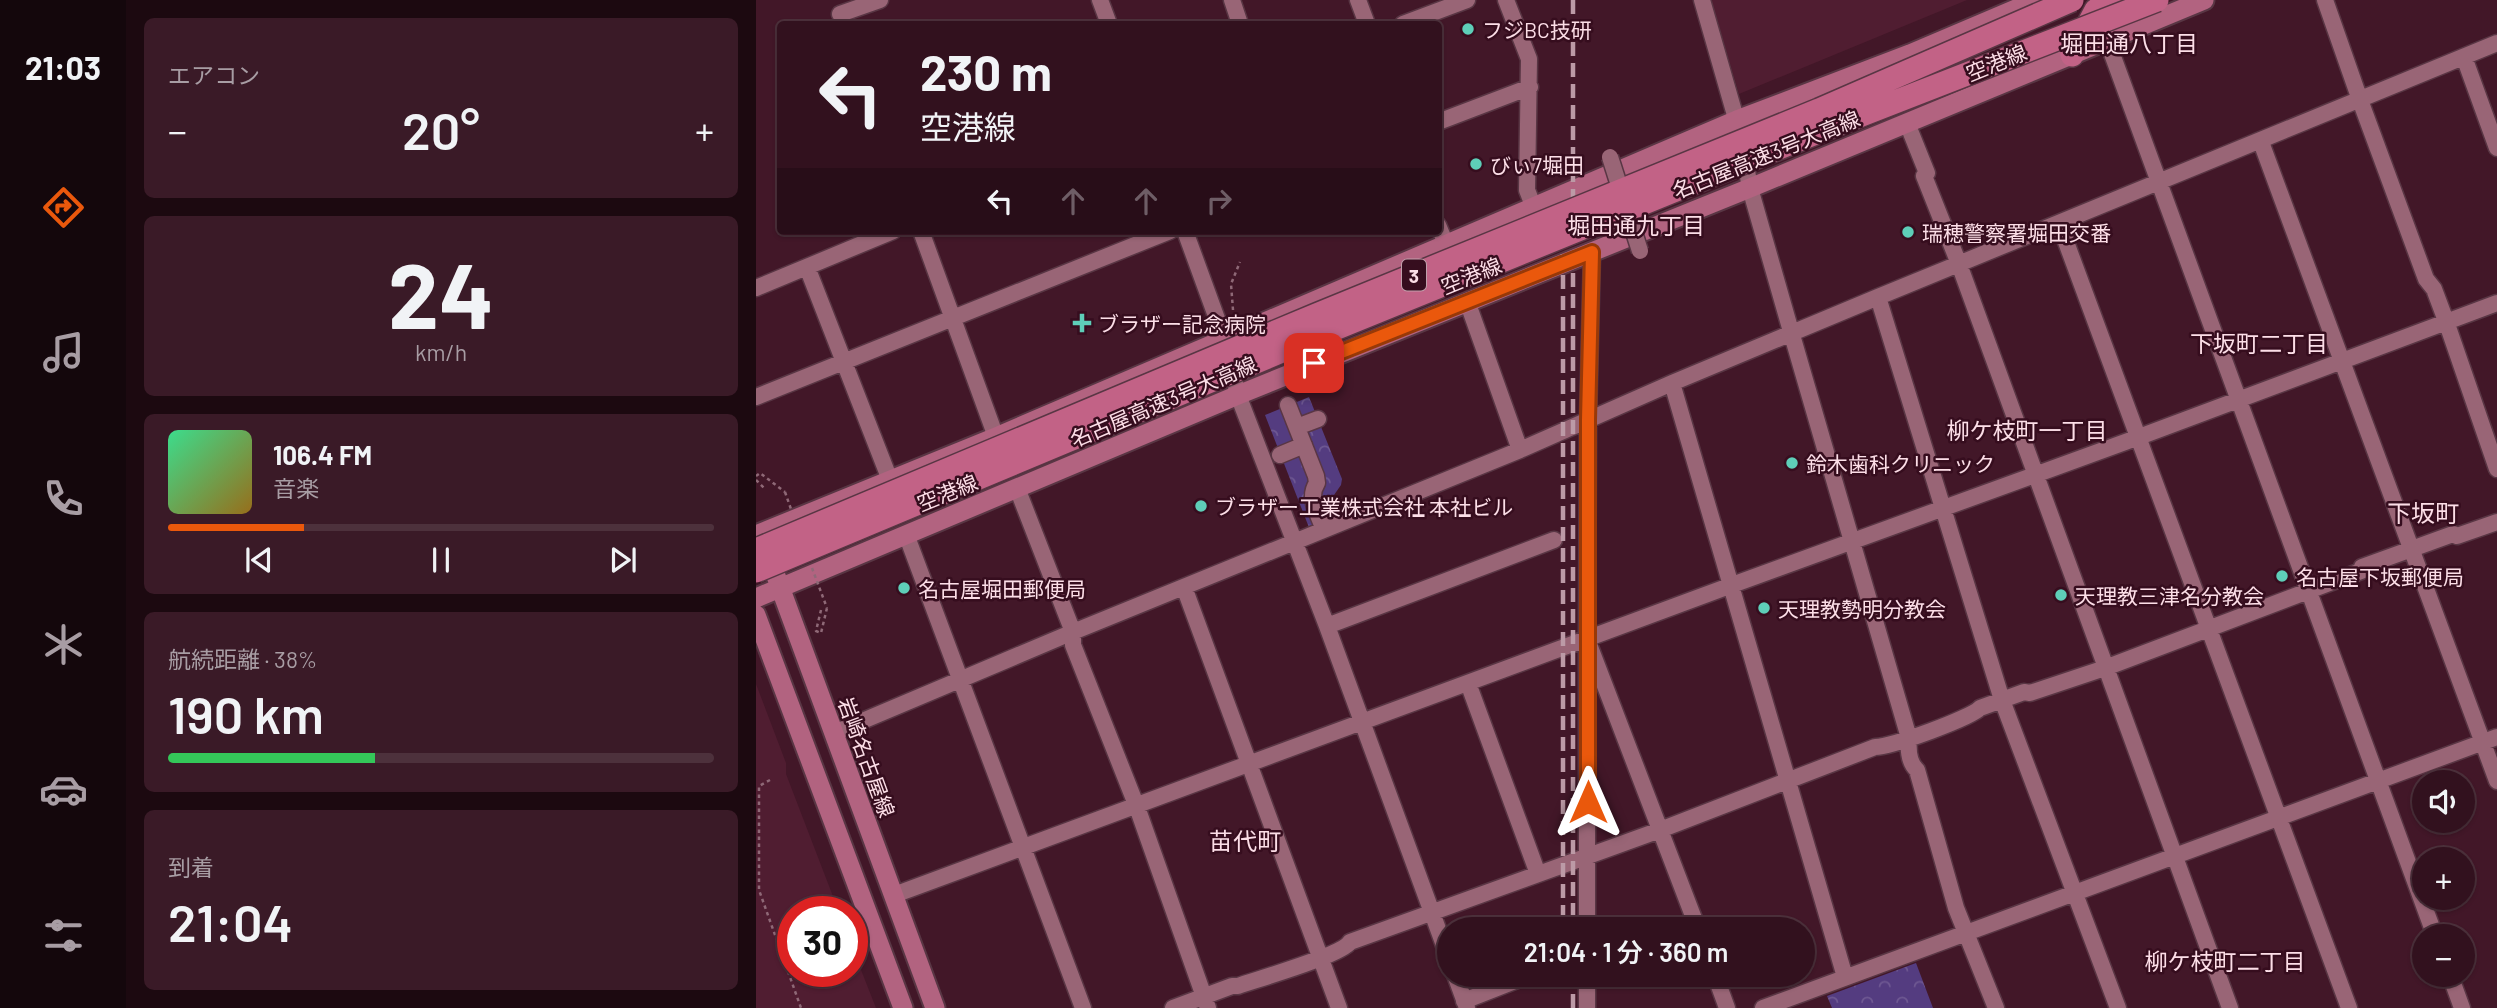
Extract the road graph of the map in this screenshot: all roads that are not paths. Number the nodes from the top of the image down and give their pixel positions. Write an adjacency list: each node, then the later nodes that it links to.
1 (880, 0): 15 (street)
2 (1100, 0): 16 (street)
3 (1232, 0): 17 (street)
4 (1359, 0): 18 (street)
5 (1467, 0): 19 (street)
6 (1506, 0): 24 (street)
7 (1702, 0): 27 (street)
8 (2037, 0): 27 (main road, 空港線)
9 (2073, 0): 77 (highway, 名古屋高速3号大高線 / 3, bridge)
10 (2120, 0): 14 (highway)
11 (2157, 0): 82 (highway, 名古屋高速3号大高線 / 3, bridge)
12 (2204, 0): 20 (main road, 空港線)
13 (2325, 0): 25 (street)
14 (2094, 5): 20 (street); 22 (highway)
15 (839, 13)
16 (1108, 21)
17 (1239, 21)
18 (1366, 21)
19 (1411, 21)
20 (2107, 40): 22 (main road, 空港線); 32 (street)
21 (2497, 43): 23 (street)
22 (2072, 55): 28 (main road, 空港線)
23 (2464, 57): 25 (street); 30 (street)
24 (1530, 87): 26 (street); 34 (street)
25 (2360, 100): 29 (street); 51 (street)
26 (1442, 120)
27 (1737, 120): 33 (street); 34 (main road, 空港線)
28 (1907, 122): 33 (main road, 空港線); 44 (street)
29 (2261, 142): 32 (street); 55 (street)
30 (2497, 148)
31 (1610, 157): 42 (street, bridge)
32 (2159, 182): 35 (street); 59 (street)
33 (1750, 188): 43 (main road, 空港線); 52 (street)
34 (1534, 208): 41 (main road, 空港線)
35 (2059, 223): 44 (street); 65 (street)
36 (1442, 234): 41 (street)
37 (883, 235): 45 (street)
38 (923, 235): 50 (street)
39 (1160, 235): 50 (street)
40 (1186, 235): 53 (street)
41 (1446, 244): 53 (main road, 空港線)
42 (1640, 251)
43 (1592, 252): 48 (main road, 空港線); 62 (street)
44 (1959, 264): 47 (street); 70 (street)
45 (807, 267): 46 (street); 54 (street)
46 (756, 288)
47 (1878, 297): 52 (street); 73 (street)
48 (1467, 301): 57 (main road, 空港線); 67 (street)
49 (2497, 303): 51 (street)
50 (954, 318): 54 (street); 64 (street)
51 (2446, 321): 55 (street); 69 (street)
52 (1792, 335): 56 (street); 80 (street)
53 (1224, 338): 57 (street); 64 (main road, 空港線)
54 (844, 361): 58 (street); 71 (street)
55 (2342, 361): 59 (street); 81 (street)
56 (1672, 383): 62 (street); 83 (street)
57 (1238, 395): 72 (main road, 空港線); 78 (street)
58 (756, 397)
59 (2237, 400): 65 (street); 86 (street)
60 (1288, 405): 63 (street)
61 (1318, 419): 63 (street)
62 (1588, 420): 67 (street); 92 (street)
63 (1297, 427): 66 (street)
64 (996, 437): 71 (main road, 空港線)
65 (2138, 437): 70 (street); 90 (street)
66 (1304, 445): 68 (street); 75 (street)
67 (1520, 450): 78 (street)
68 (1280, 455)
69 (2497, 469)
70 (2035, 475): 73 (street); 93 (street)
71 (890, 480): 77 (main road, 空港線)
72 (1017, 488): 76 (main road, 空港線); 91 (street)
73 (1943, 507): 80 (street); 96 (street)
74 (2497, 522): 81 (street)
75 (1322, 525)
76 (906, 534): 85 (main road, 空港線); 94 (street)
77 (757, 535): 85 (main road, 岩崎名古屋線)
78 (1294, 540): 84 (street); 89 (street)
79 (1555, 540): 89 (street)
80 (1850, 541): 83 (street); 99 (street)
81 (2411, 549): 86 (street); 100 (street)
82 (756, 571)
83 (1732, 585): 92 (street); 102 (street)
84 (1184, 587): 91 (street); 101 (street)
85 (780, 588): 87 (main road, 空港線); 98 (main road, 岩崎名古屋線)
86 (2308, 592): 90 (street); 103 (street)
87 (756, 598)
88 (756, 615): 129 (main road)
89 (1327, 626): 97 (street)
90 (2209, 627): 93 (street); 106 (street)
91 (1073, 632): 94 (street); 105 (street)
92 (1587, 639): 95 (street); 107 (street); 110 (street)
93 (2105, 668): 96 (street); 109 (street)
94 (960, 679): 98 (street); 108 (street)
95 (1468, 683): 97 (street); 111 (street)
96 (2002, 700): 99 (street); 112 (street)
97 (1362, 723): 101 (street); 114 (street)
98 (834, 733): 113 (main road, 岩崎名古屋線)
99 (1909, 738): 102 (street); 119 (street)
100 (2490, 740): 103 (street); 104 (street)
101 (1249, 763): 105 (street); 120 (street)
102 (1788, 779): 107 (street); 121 (street)
103 (2377, 781): 106 (street); 117 (street)
104 (2497, 781)
105 (1137, 807): 108 (street); 127 (street)
106 (2279, 818): 109 (street); 140 (street)
107 (1660, 830): 110 (street); 116 (street)
108 (1024, 848): 113 (street); 131 (street)
109 (2175, 856): 112 (street); 139 (street)
110 (1588, 857): 111 (street); 115 (street)
111 (1538, 874): 114 (street)
112 (2075, 894): 119 (street); 138 (street)
113 (894, 895): 130 (main road, 岩崎名古屋線)
114 (1432, 912): 118 (street); 120 (street)
115 (1587, 917)
116 (1688, 917)
117 (2431, 924)
118 (1437, 926)
119 (1966, 933): 121 (street); 137 (street)
120 (1320, 958): 127 (street); 133 (street)
121 (1845, 977): 136 (street)
122 (1460, 987): 128 (street)
123 (1504, 987): 128 (street)
124 (1587, 987): 134 (street)
125 (1719, 987): 135 (street)
126 (2454, 987): 141 (street)
127 (1205, 1002): 132 (street)
128 (1466, 1004)
129 (904, 1008)
130 (936, 1008)
131 (1083, 1008)
132 (1173, 1008)
133 (1339, 1008)
134 (1587, 1008)
135 (1727, 1008)
136 (1763, 1008)
137 (1996, 1008)
138 (2118, 1008)
139 (2230, 1008)
140 (2349, 1008)
141 (2462, 1008)

